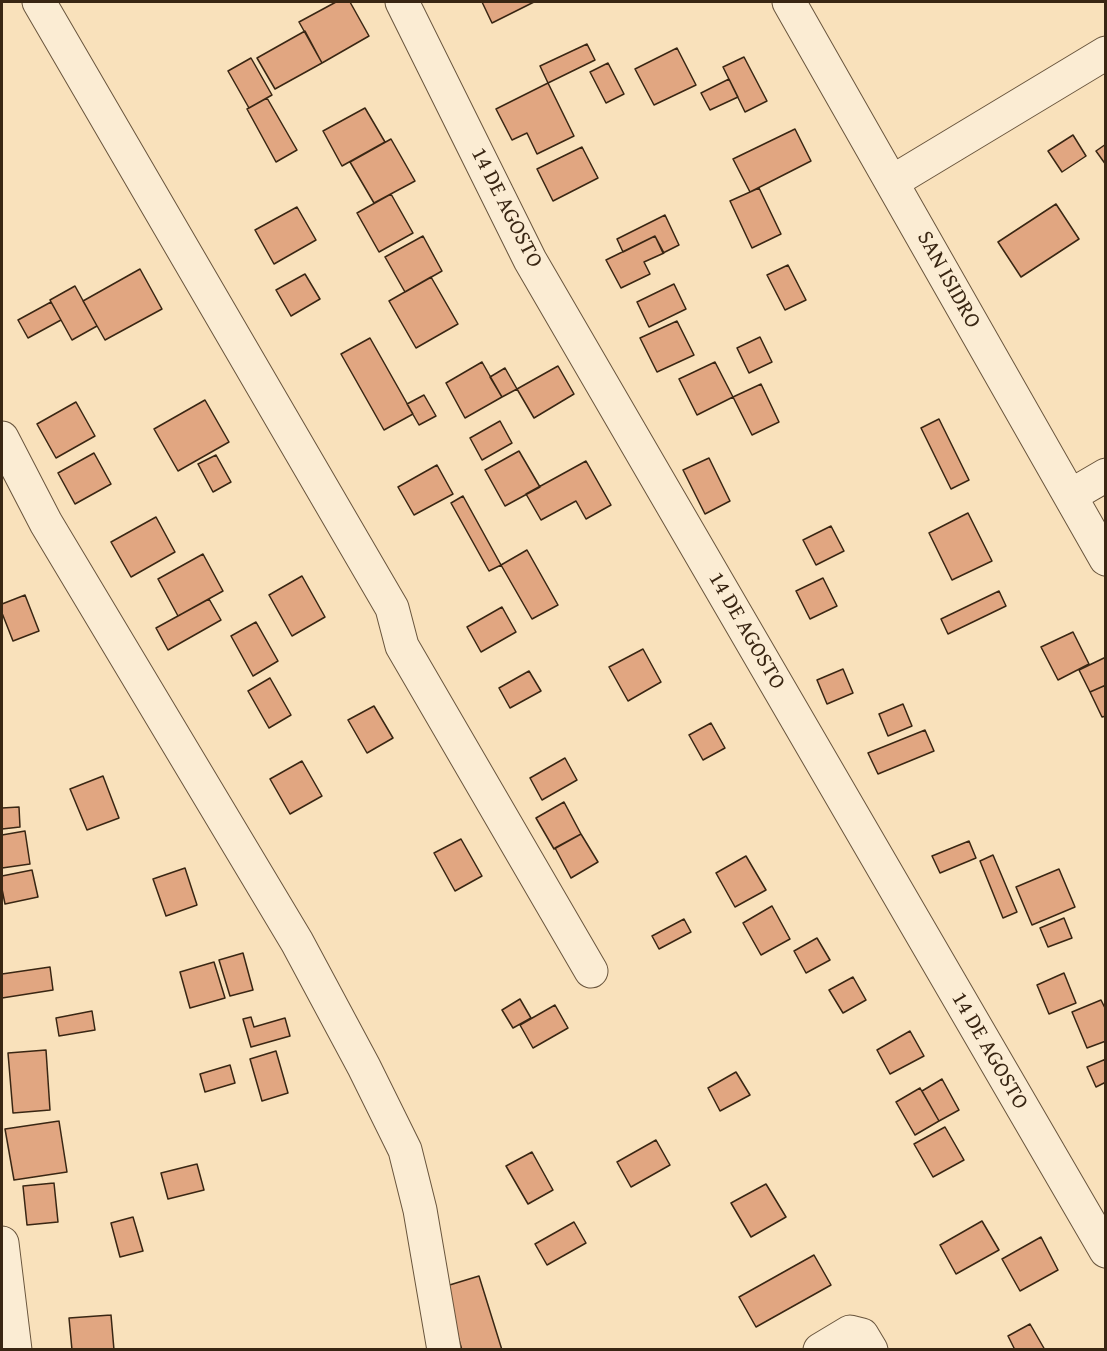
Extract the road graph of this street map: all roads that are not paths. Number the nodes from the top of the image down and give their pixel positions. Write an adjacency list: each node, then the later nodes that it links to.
1 (39, 2): 10 (street)
2 (402, 2): 12 (street, 14 DE AGOSTO)
3 (789, 2): 5 (street, SAN ISIDRO)
4 (1106, 53): 5 (street)
5 (892, 182): 8 (street, SAN ISIDRO)
6 (2, 438): 14 (street)
7 (1106, 475): 8 (street)
8 (1070, 496): 9 (street, SAN ISIDRO)
9 (1106, 559)
10 (591, 971)
11 (2, 1243): 13 (street)
12 (1106, 1251)
13 (15, 1350)
14 (444, 1350)
15 (820, 1350): 16 (street)
16 (871, 1350)

